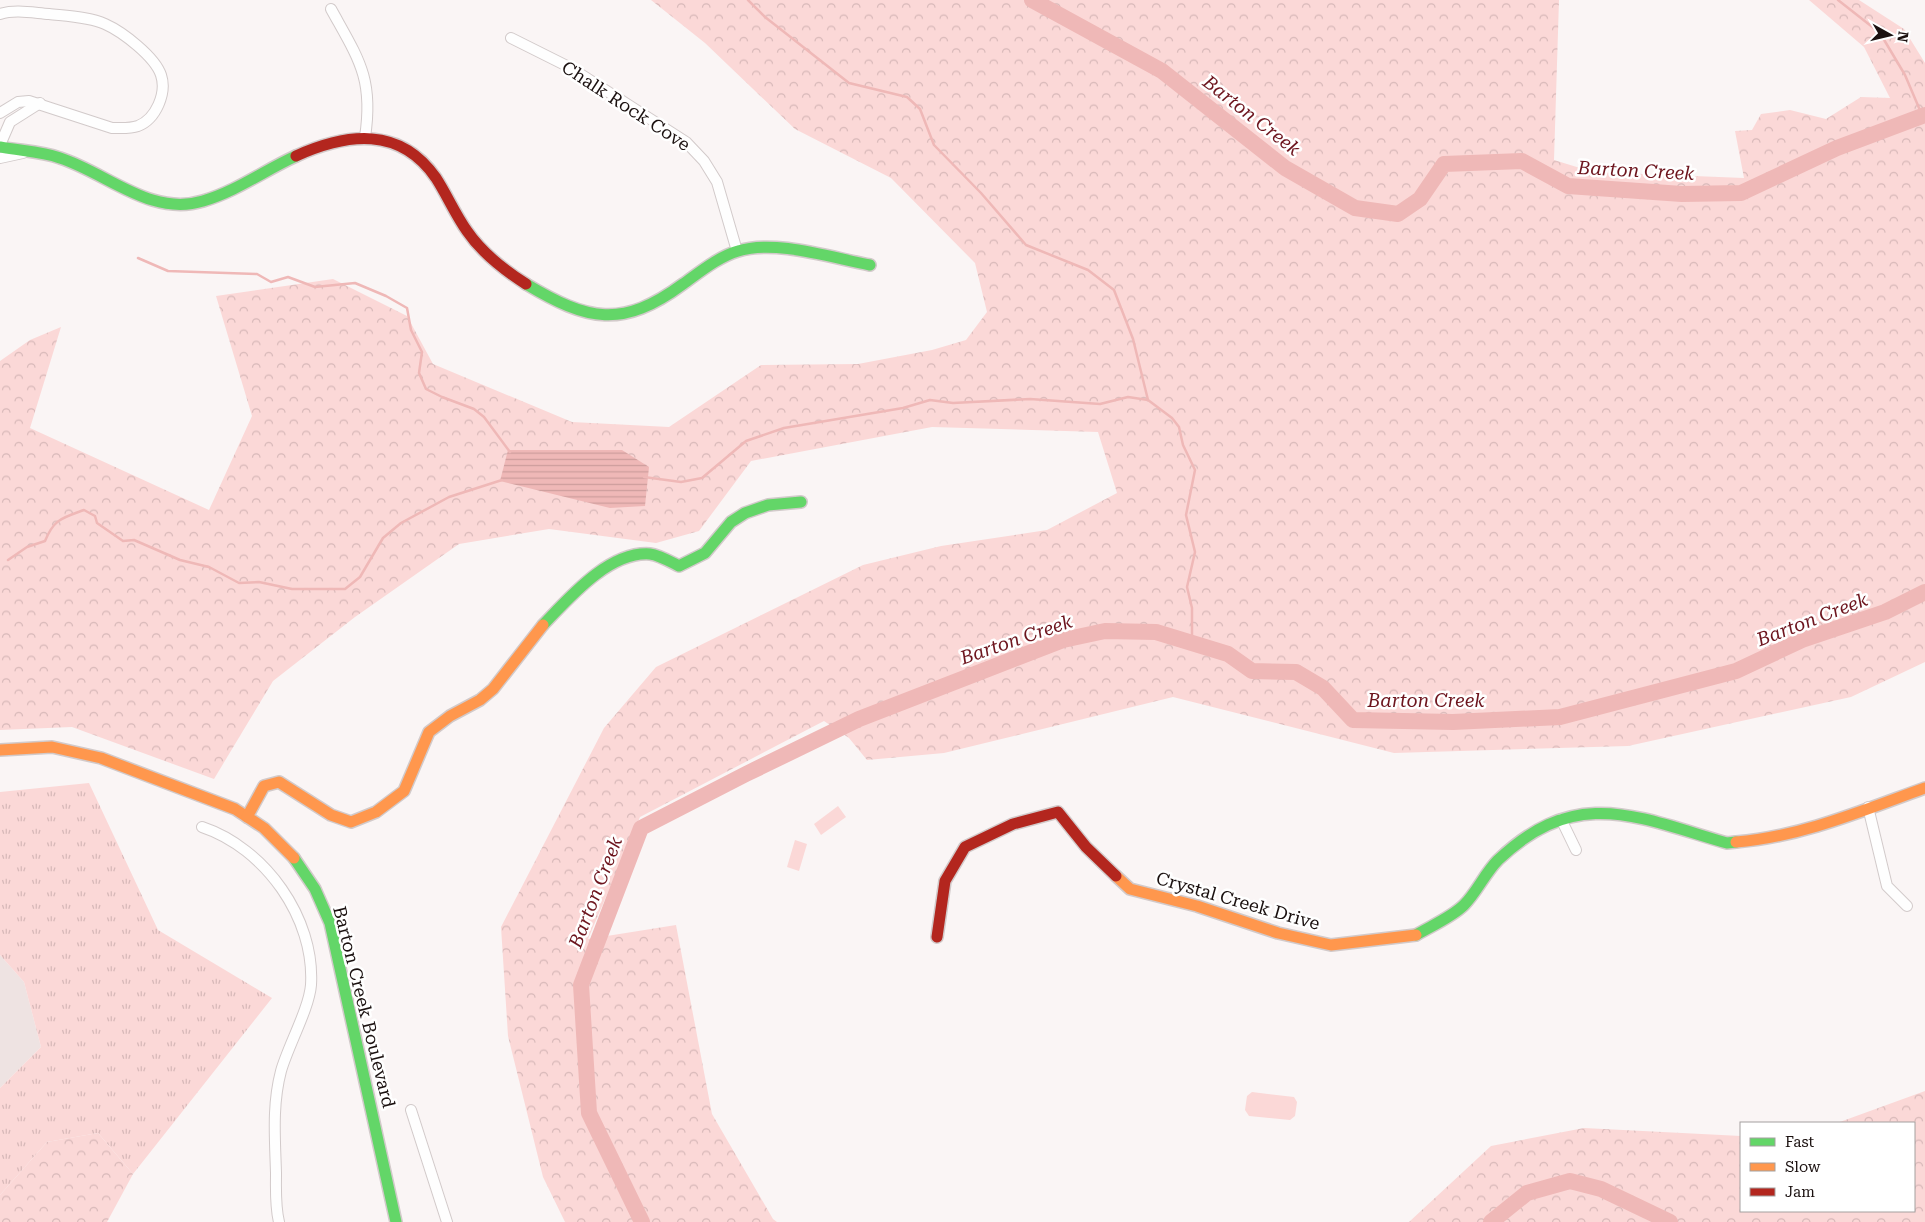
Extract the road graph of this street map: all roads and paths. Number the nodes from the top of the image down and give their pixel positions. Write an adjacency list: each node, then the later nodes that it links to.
1 (331, 9): 6 (street)
2 (0, 14): 4 (street)
3 (512, 38): 10 (street, Chalk Rock Cove)
4 (40, 103): 5 (street); 7 (street)
5 (0, 113)
6 (365, 137): 8 (street); 10 (street)
7 (0, 146): 8 (street)
8 (28, 152): 9 (street)
9 (0, 158)
10 (737, 251): 11 (street)
11 (870, 265)
12 (801, 502): 16 (street)
13 (0, 750): 16 (street, Barton Creek Boulevard)
14 (1925, 788): 15 (street, Crystal Creek Drive)
15 (1868, 807): 17 (street, Crystal Creek Drive); 20 (street)
16 (247, 817): 24 (street, Barton Creek Boulevard)
17 (1561, 819): 19 (street); 21 (street, Crystal Creek Drive)
18 (202, 827): 23 (street)
19 (1576, 850)
20 (1907, 906)
21 (937, 937)
22 (411, 1110): 25 (street)
23 (279, 1222)
24 (396, 1222)
25 (447, 1222)

